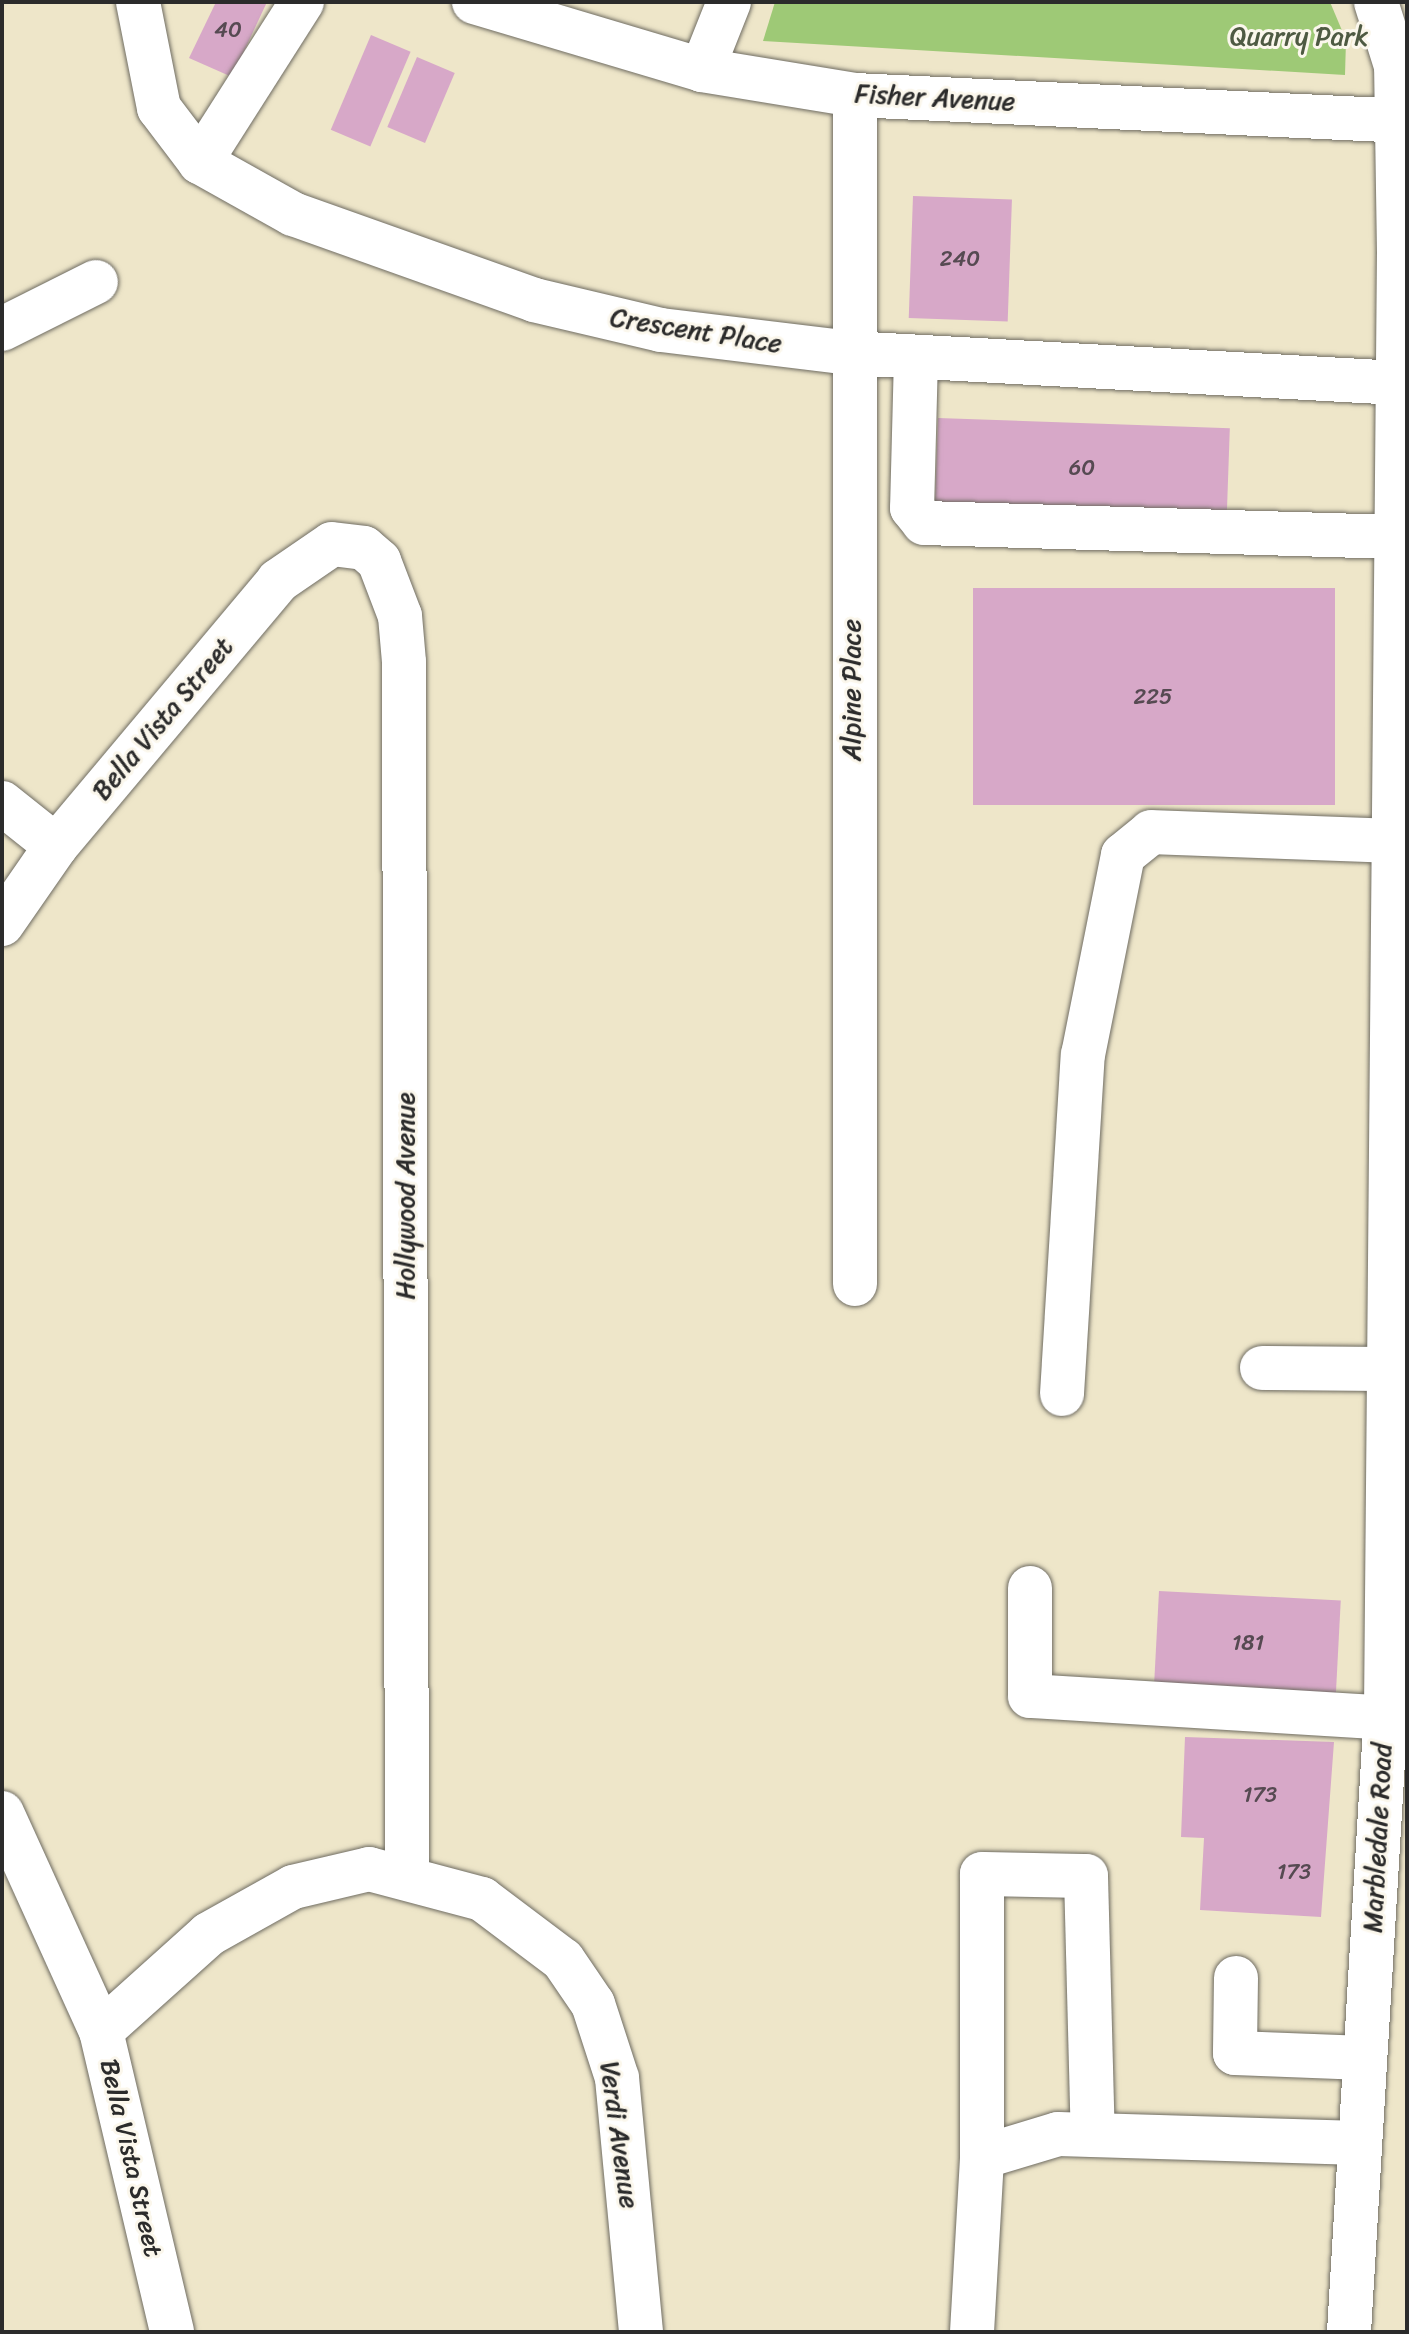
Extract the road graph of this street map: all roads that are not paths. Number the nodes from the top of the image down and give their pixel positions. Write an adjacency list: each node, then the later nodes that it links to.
1 (138, 2): 9 (street, Crescent Place)
2 (302, 2): 9 (street)
3 (474, 2): 6 (street, Fisher Avenue)
4 (729, 2): 6 (street)
5 (1376, 2): 8 (street, Marbledale Road)
6 (702, 70): 7 (street, Fisher Avenue)
7 (855, 95): 8 (street, Fisher Avenue); 12 (street, Alpine Place)
8 (1402, 121): 14 (street, Marbledale Road)
9 (200, 162): 12 (street, Crescent Place)
10 (96, 282): 11 (street)
11 (2, 329)
12 (850, 353): 13 (street, Crescent Place); 22 (street, Alpine Place)
13 (916, 357): 14 (street, Crescent Place); 15 (street)
14 (1398, 383): 15 (street, Marbledale Road)
15 (1397, 537): 17 (street, Marbledale Road)
16 (347, 542): 20 (street, Bella Vista Street); 31 (street, Hollywood Avenue)
17 (1401, 657): 19 (street, Marbledale Road)
18 (2, 803): 20 (street)
19 (1394, 841): 23 (street, Marbledale Road); 26 (street)
20 (56, 846): 21 (street, Bella Vista Street)
21 (2, 924)
22 (855, 1284)
23 (1398, 1300): 25 (street, Marbledale Road)
24 (1262, 1368): 25 (street)
25 (1389, 1369): 27 (street, Marbledale Road)
26 (1062, 1394)
27 (1398, 1457): 29 (street, Marbledale Road)
28 (1030, 1588): 29 (street)
29 (1385, 1718): 34 (street, Marbledale Road)
30 (2, 1813): 33 (street, Bella Vista Street)
31 (407, 1874): 33 (street, Verdi Avenue); 39 (street, Verdi Avenue)
32 (1236, 1978): 34 (street)
33 (101, 2031): 38 (street, Bella Vista Street)
34 (1365, 2058): 36 (street, Marbledale Road)
35 (1093, 2135): 36 (street); 37 (street); 37 (street)
36 (1360, 2143): 41 (street, Marbledale Road)
37 (982, 2157): 40 (street)
38 (172, 2332)
39 (641, 2332)
40 (972, 2332)
41 (1349, 2332)

